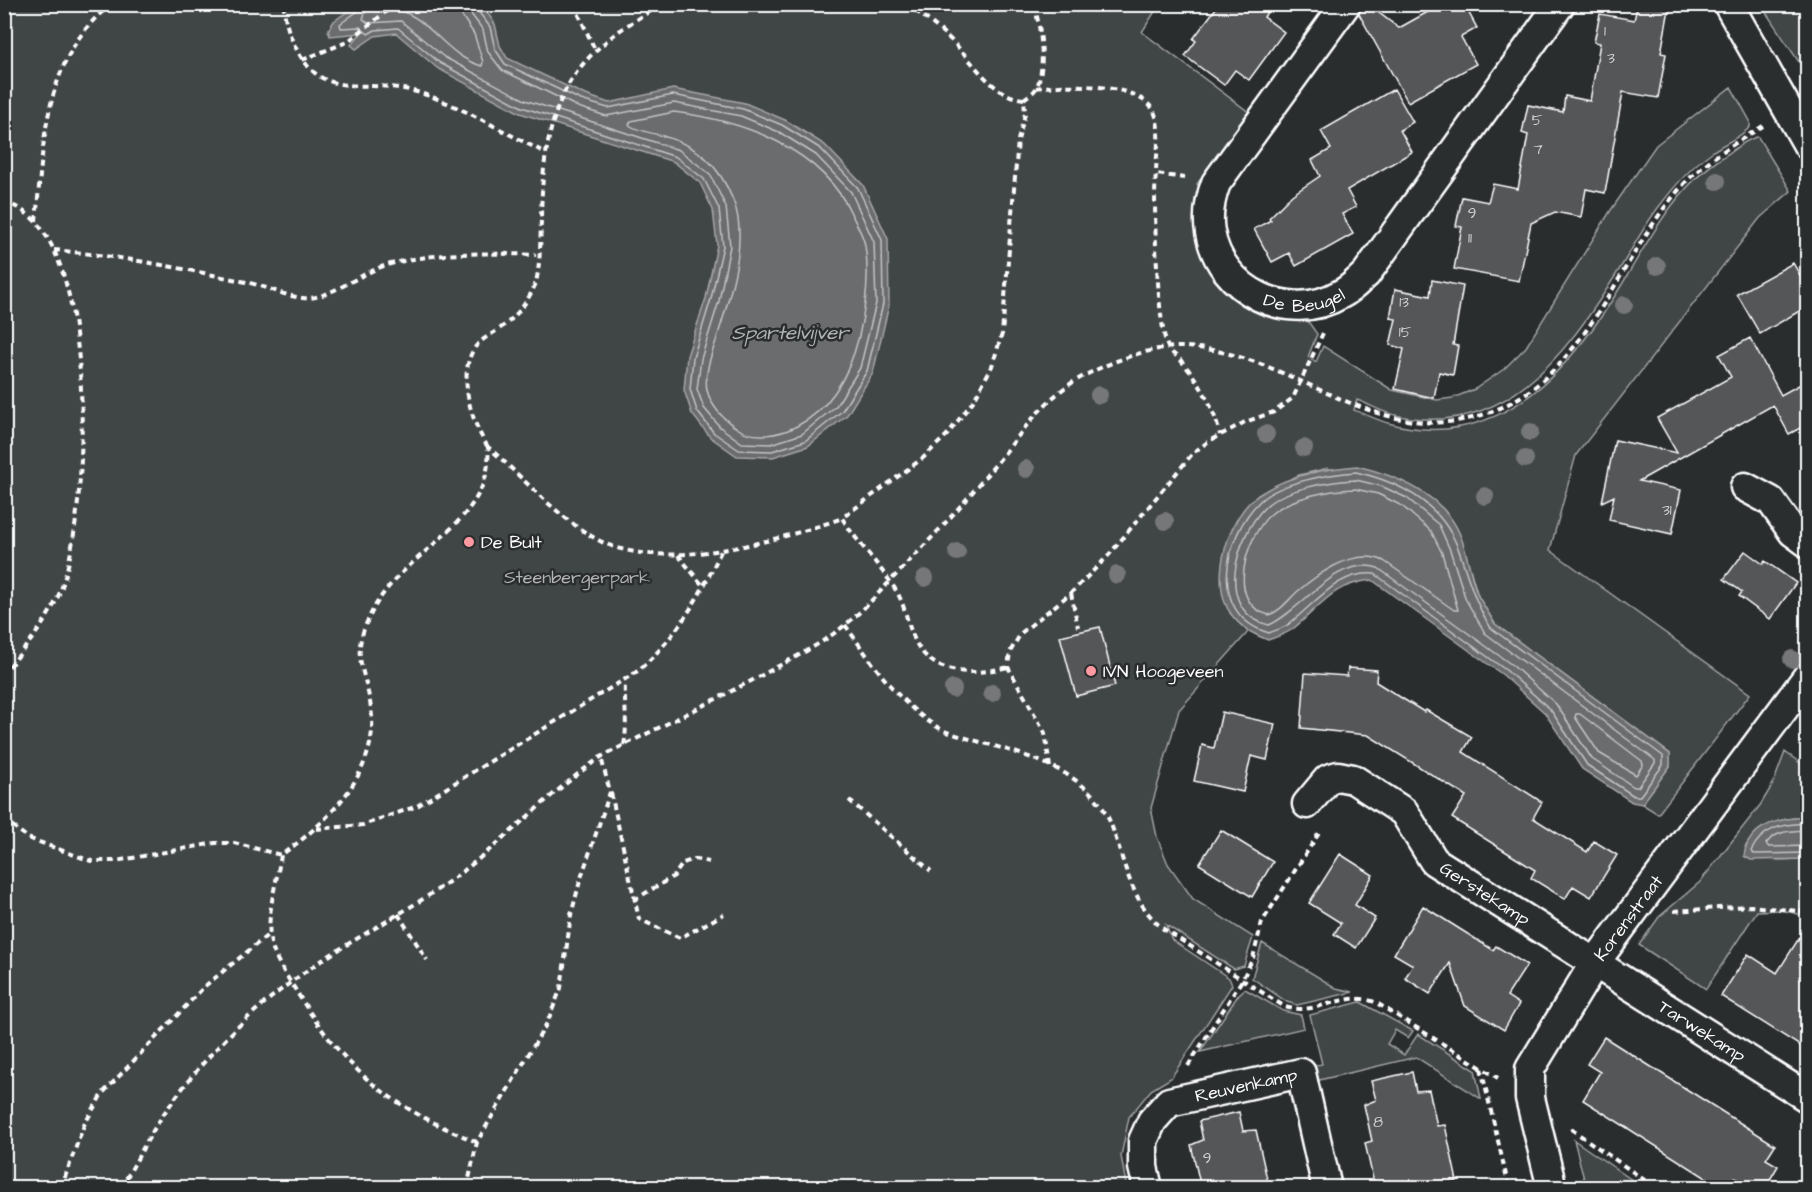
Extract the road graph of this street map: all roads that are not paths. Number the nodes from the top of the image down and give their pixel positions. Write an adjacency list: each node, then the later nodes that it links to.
1 (1346, 4): 2 (street, De Beugel)
2 (1560, 4)
3 (1728, 4): 4 (street)
4 (1808, 145)
5 (1745, 487): 6 (street)
6 (1808, 543)
7 (1808, 676): 9 (street, Korenstraat)
8 (1315, 816): 9 (street, Gerstekamp)
9 (1594, 964): 10 (street, Tarwekamp); 13 (street, Korenstraat)
10 (1808, 1098)
11 (1148, 1188): 12 (street, Reuvenkamp)
12 (1327, 1188)
13 (1552, 1188)

